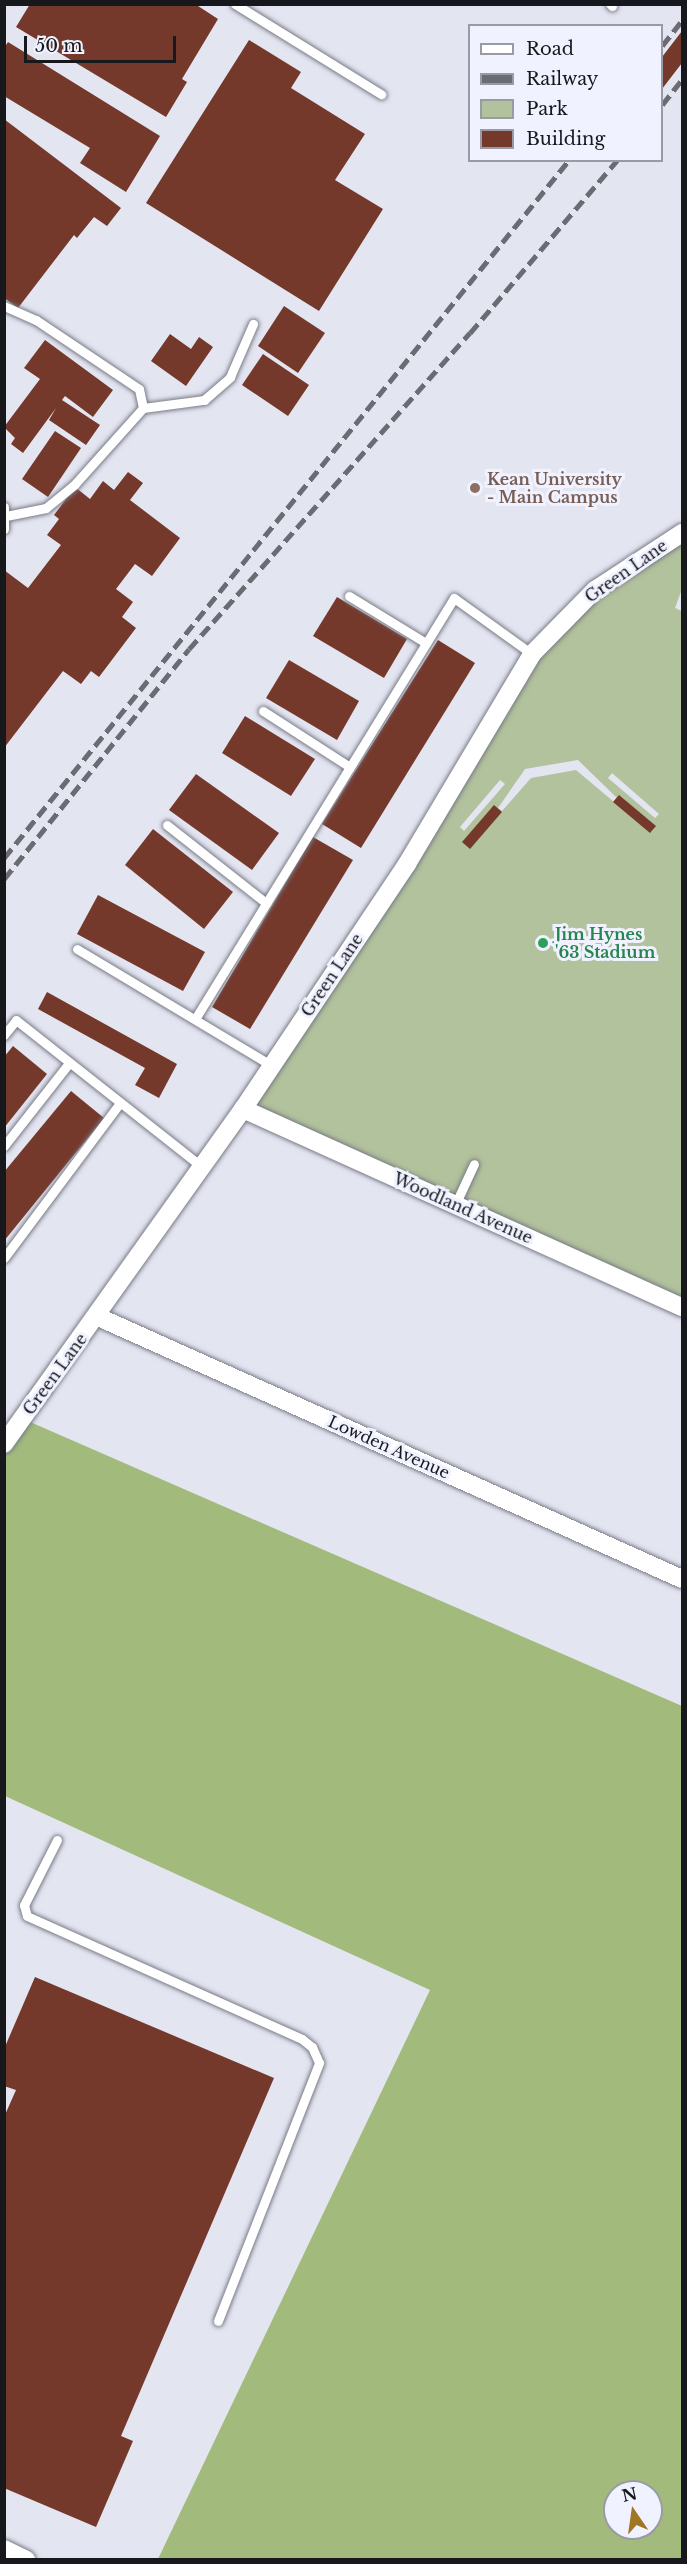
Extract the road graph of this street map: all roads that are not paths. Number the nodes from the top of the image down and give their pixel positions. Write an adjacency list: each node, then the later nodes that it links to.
1 (235, 4): 2 (lane)
2 (381, 94)
3 (4, 306): 5 (lane)
4 (253, 324): 5 (lane)
5 (143, 408): 6 (lane)
6 (5, 512): 7 (lane)
7 (4, 529)
8 (682, 533): 11 (street, Green Lane)
9 (349, 596): 10 (lane)
10 (426, 643): 11 (lane); 13 (lane)
11 (532, 654): 20 (street, Green Lane)
12 (262, 711): 13 (lane)
13 (350, 767): 15 (lane)
14 (167, 825): 15 (lane)
15 (266, 903): 17 (lane)
16 (77, 949): 17 (lane)
17 (195, 1019): 20 (lane)
18 (4, 1035): 19 (lane)
19 (69, 1063): 21 (lane); 23 (lane)
20 (271, 1065): 22 (street, Green Lane)
21 (120, 1103): 25 (lane); 27 (lane)
22 (243, 1109): 25 (street, Green Lane); 26 (street, Woodland Avenue)
23 (4, 1146)
24 (474, 1164): 26 (lane)
25 (202, 1167): 29 (street, Green Lane)
26 (455, 1204): 28 (street, Woodland Avenue)
27 (4, 1258)
28 (682, 1307)
29 (96, 1316): 30 (street, Green Lane); 31 (street, Lowden Avenue)
30 (4, 1444)
31 (682, 1579)
32 (57, 1840): 33 (lane)
33 (218, 2321)
34 (4, 2549): 35 (street)
35 (27, 2559)

